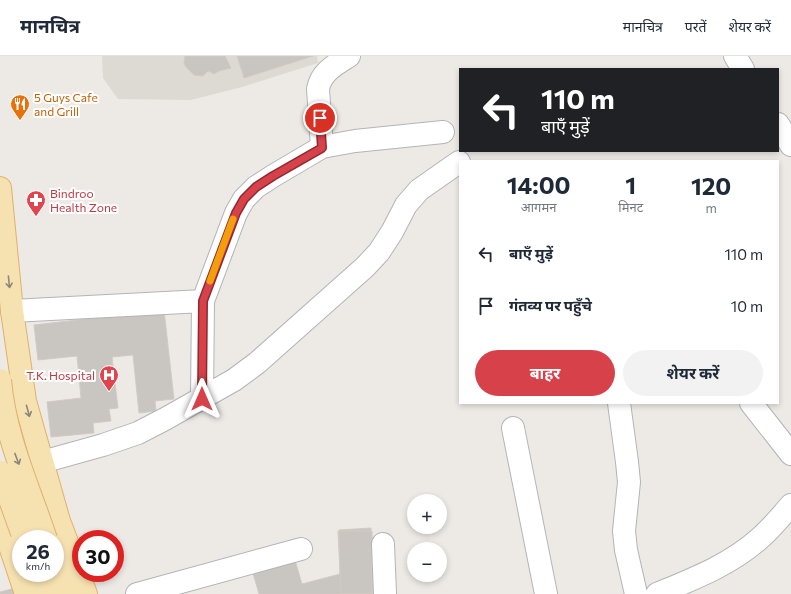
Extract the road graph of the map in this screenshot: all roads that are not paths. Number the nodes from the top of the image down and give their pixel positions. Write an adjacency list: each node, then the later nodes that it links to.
1 (349, 56): 7 (street)
2 (735, 56): 3 (street)
3 (742, 68)
4 (779, 126): 6 (street)
5 (443, 132): 7 (street)
6 (791, 145)
7 (322, 148): 10 (street)
8 (459, 162): 13 (street)
9 (0, 188): 11 (main road, one-way to 11)
10 (203, 301): 11 (street); 13 (street)
11 (12, 311): 18 (main road, one-way to 18)
12 (0, 380): 22 (main road, one-way to 22, bridge)
13 (202, 399): 18 (street)
14 (619, 404): 39 (street)
15 (752, 404): 17 (street)
16 (513, 428): 38 (street)
17 (791, 454)
18 (42, 462): 21 (main road)
19 (0, 472): 24 (main road, bridge)
20 (791, 505): 40 (street)
21 (59, 521): 23 (main road); 24 (street)
22 (43, 530)
23 (60, 530)
24 (8, 531): 28 (main road)
25 (384, 544): 37 (street)
26 (301, 549): 36 (street)
27 (64, 553): 35 (main road)
28 (12, 558)
29 (21, 582): 32 (main road)
30 (39, 582): 33 (main road)
31 (60, 582): 34 (main road)
32 (26, 594)
33 (42, 594)
34 (64, 594)
35 (86, 594)
36 (137, 594)
37 (385, 594)
38 (546, 594)
39 (636, 594)
40 (657, 594)

